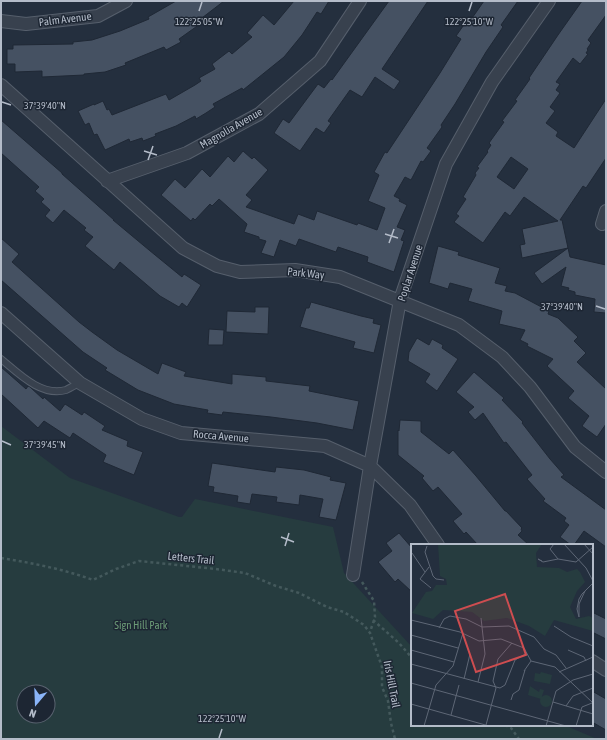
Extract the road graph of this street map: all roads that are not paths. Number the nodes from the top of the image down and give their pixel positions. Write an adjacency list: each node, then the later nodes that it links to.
1 (126, 1): 4 (street, Palm Avenue)
2 (360, 1): 6 (street, Magnolia Avenue)
3 (549, 1): 9 (street, Poplar Avenue)
4 (1, 21)
5 (1, 85): 6 (street, Park Way)
6 (108, 181): 9 (street, Park Way)
7 (606, 211): 8 (street)
8 (602, 224)
9 (400, 300): 13 (street, Poplar Avenue); 14 (street, Park Way)
10 (1, 313): 12 (street, Rocca Avenue)
11 (1, 359): 12 (lane)
12 (80, 383): 13 (street, Rocca Avenue)
13 (370, 466): 15 (street, Rocca Avenue); 16 (street, Poplar Avenue)
14 (606, 472)
15 (437, 544)
16 (354, 572)
17 (593, 661): 18 (street)
18 (606, 670)

